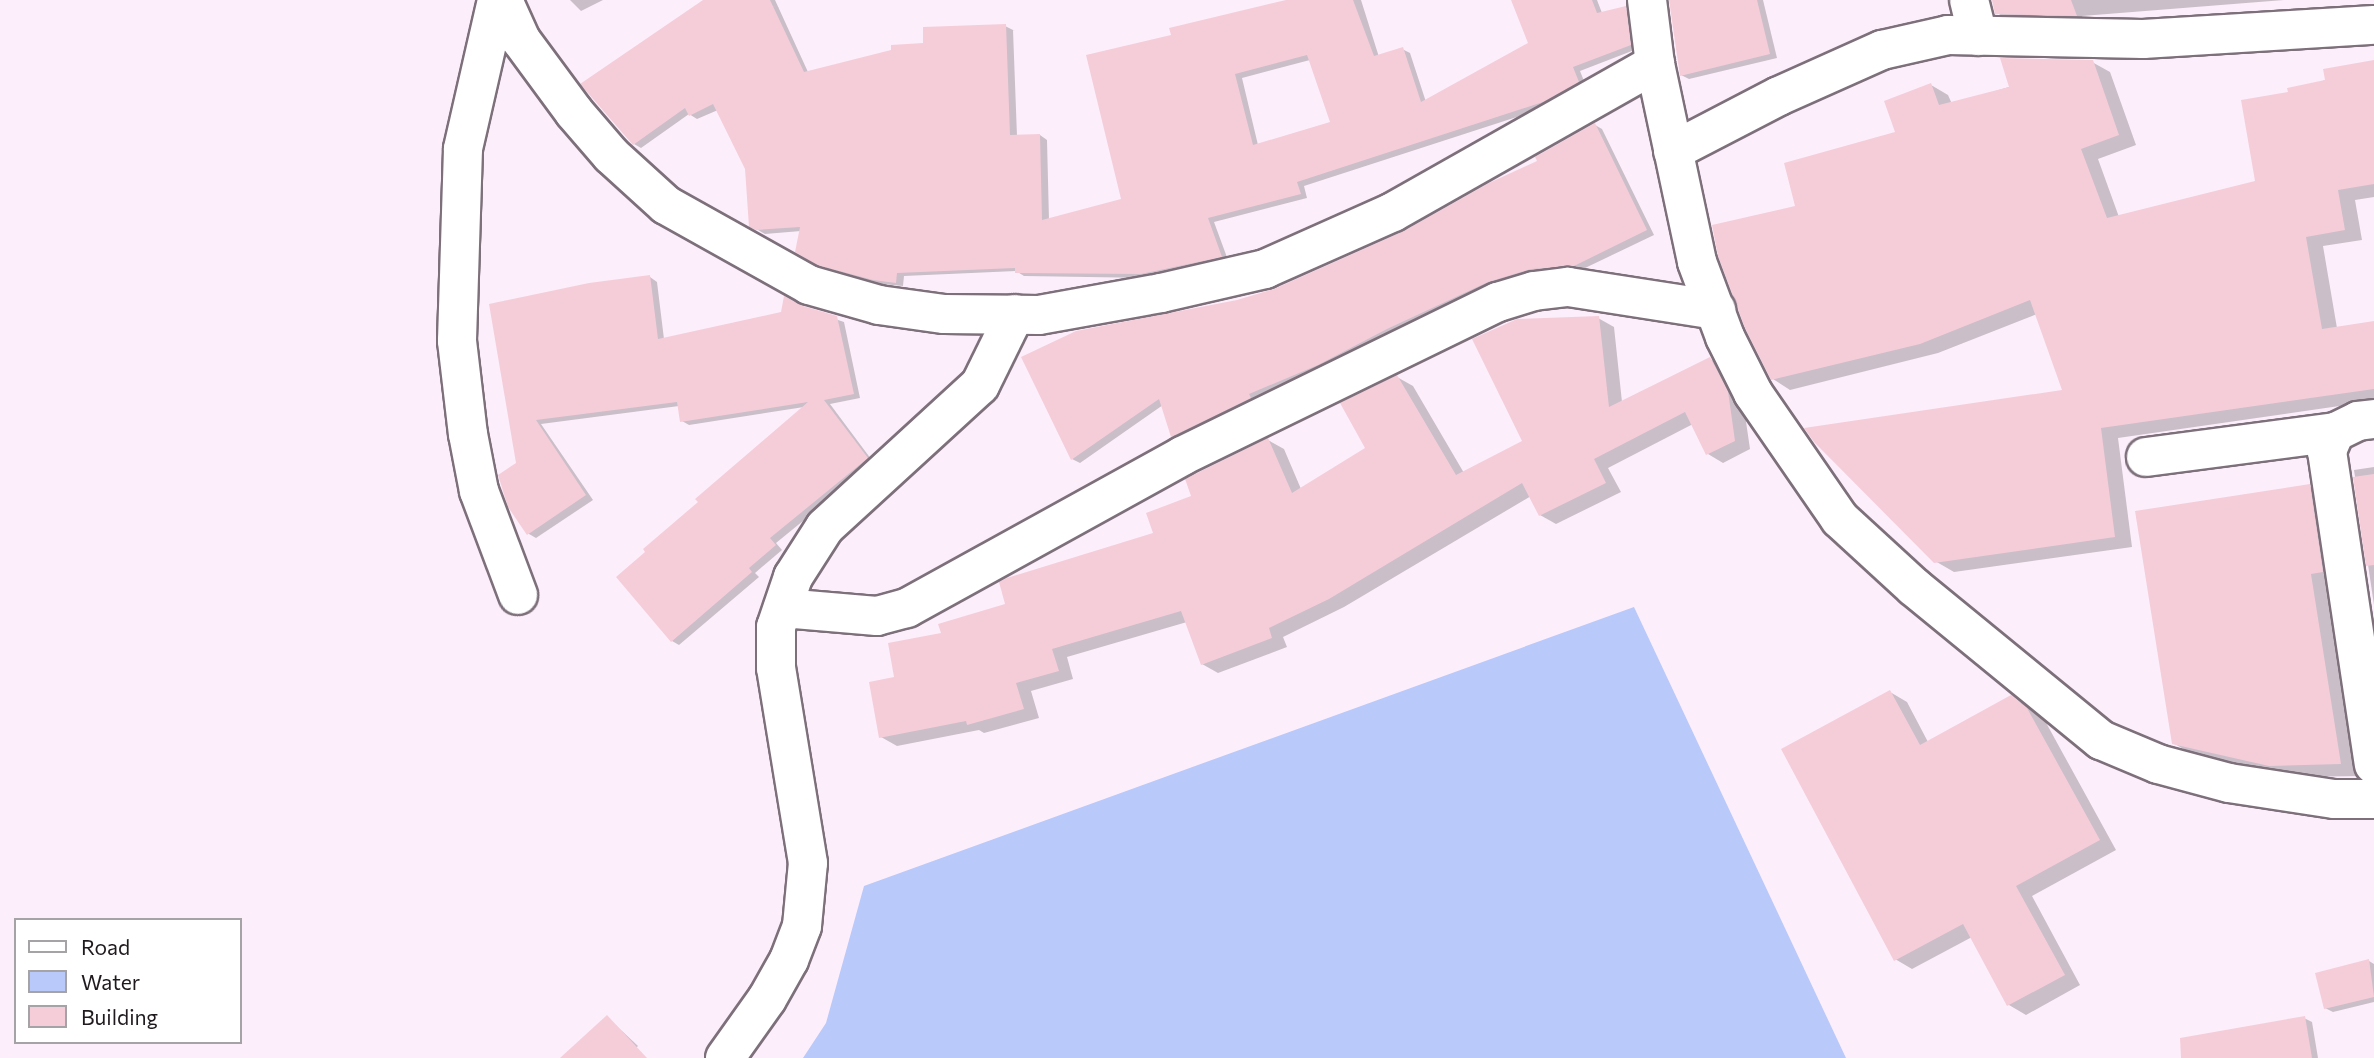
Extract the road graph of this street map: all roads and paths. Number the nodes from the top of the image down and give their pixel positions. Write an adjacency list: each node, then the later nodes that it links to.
1 (497, 0): 15 (street)
2 (503, 0): 10 (street)
3 (1647, 0): 7 (street)
4 (2314, 14): 5 (street); 6 (street)
5 (1973, 18): 8 (street)
6 (2374, 25)
7 (1655, 64): 8 (street); 10 (street)
8 (1673, 151): 9 (street)
9 (1716, 310): 16 (street); 18 (street)
10 (1015, 314): 16 (street)
11 (2374, 419): 12 (street)
12 (2335, 432): 13 (street); 14 (street)
13 (2146, 457)
14 (2361, 588): 17 (street)
15 (518, 595)
16 (783, 608): 19 (street)
17 (2374, 765)
18 (2374, 799)
19 (725, 1058)

